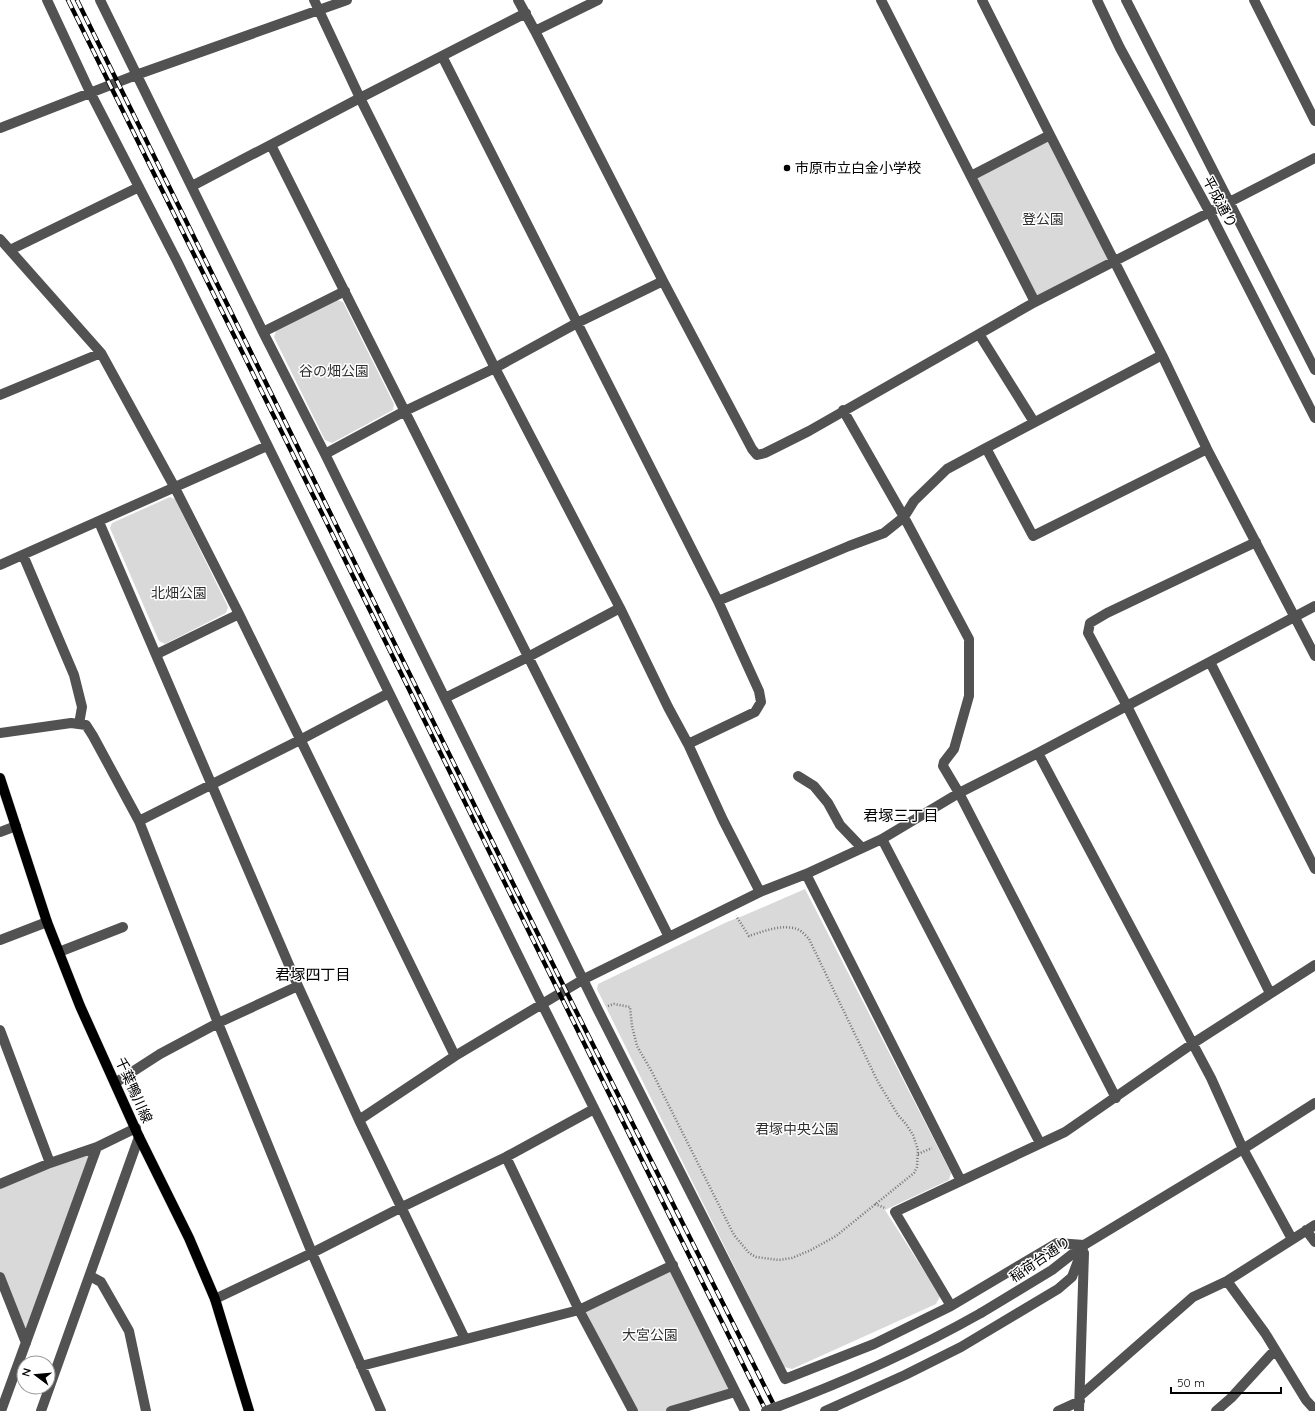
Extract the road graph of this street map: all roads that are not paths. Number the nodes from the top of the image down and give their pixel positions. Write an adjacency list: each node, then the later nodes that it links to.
1 (47, 0): 17 (street)
2 (100, 0): 16 (street)
3 (314, 0): 12 (street)
4 (348, 0): 12 (street)
5 (518, 0): 13 (street)
6 (598, 0): 14 (street)
7 (881, 0): 24 (street)
8 (982, 0): 21 (street)
9 (1097, 0): 28 (street, 平成通り)
10 (1126, 0): 27 (street, 平成通り)
11 (1254, 0): 19 (street)
12 (318, 10): 16 (street); 18 (street)
13 (526, 13): 14 (street); 15 (street)
14 (535, 31): 32 (street)
15 (442, 56): 18 (street); 35 (street)
16 (136, 75): 17 (street); 25 (street)
17 (90, 92): 20 (street); 26 (street)
18 (360, 98): 22 (street); 40 (street)
19 (1315, 121)
20 (0, 128)
21 (1050, 135): 24 (street); 31 (street)
22 (270, 145): 25 (street); 33 (street)
23 (1315, 158): 27 (street)
24 (971, 176): 34 (street)
25 (192, 186): 36 (street)
26 (139, 188): 30 (street); 47 (street)
27 (1229, 201): 28 (street); 41 (street, 平成通り)
28 (1209, 211): 31 (street); 45 (street, 平成通り)
29 (0, 239): 30 (street)
30 (10, 250): 38 (street)
31 (1114, 261): 34 (street); 39 (street)
32 (663, 281): 35 (street); 43 (street)
33 (345, 290): 36 (street); 44 (street)
34 (1035, 302): 37 (street)
35 (577, 324): 40 (street); 57 (street)
36 (263, 332): 50 (street)
37 (979, 334): 43 (street); 46 (street)
38 (101, 353): 42 (street); 51 (street)
39 (1162, 356): 46 (street); 49 (street)
40 (495, 368): 44 (street); 59 (street)
41 (1315, 370)
42 (0, 395)
43 (843, 410): 52 (street)
44 (405, 412): 50 (street); 64 (street)
45 (1315, 418)
46 (1034, 422): 48 (street)
47 (267, 446): 51 (street); 66 (street)
48 (986, 448): 49 (street); 52 (street)
49 (1207, 449): 54 (street)
50 (325, 454): 67 (street)
51 (175, 488): 53 (street); 60 (street)
52 (904, 517): 57 (street); 77 (street)
53 (99, 522): 55 (street); 62 (street)
54 (1256, 542): 61 (street); 68 (street)
55 (23, 555): 56 (street); 69 (street)
56 (0, 565)
57 (718, 601): 72 (street)
58 (1315, 606): 61 (street)
59 (620, 608): 64 (street); 72 (street)
60 (239, 614): 62 (street); 71 (street)
61 (1295, 617): 63 (street); 65 (street)
62 (157, 654): 76 (street)
63 (1315, 656)
64 (528, 657): 67 (street); 88 (street)
65 (1210, 662): 68 (street); 83 (street)
66 (389, 693): 71 (street); 95 (street)
67 (445, 698): 92 (street)
68 (1127, 706): 73 (street); 94 (street)
69 (79, 724): 70 (street); 78 (street)
70 (0, 733)
71 (300, 740): 76 (street); 99 (street)
72 (688, 744): 85 (street)
73 (1038, 753): 77 (street); 98 (street)
74 (798, 776): 82 (street)
75 (0, 778): 79 (main road, 千葉鴨川線)
76 (212, 784): 78 (street); 93 (street)
77 (959, 793): 81 (street); 101 (street)
78 (139, 821): 96 (street)
79 (16, 826): 80 (street); 86 (main road, 千葉鴨川線)
80 (0, 832)
81 (882, 839): 82 (street); 106 (street)
82 (862, 848): 84 (street)
83 (1315, 869)
84 (806, 874): 85 (street); 111 (street)
85 (760, 892): 88 (street)
86 (47, 922): 89 (street); 90 (main road, 千葉鴨川線)
87 (123, 927): 90 (street)
88 (669, 937): 92 (street)
89 (0, 940)
90 (59, 952): 100 (main road, 千葉鴨川線)
91 (1315, 965): 94 (street)
92 (584, 979): 95 (street); 124 (street)
93 (298, 986): 96 (street); 104 (street)
94 (1270, 993): 98 (street)
95 (542, 1004): 99 (street); 103 (street)
96 (218, 1024): 100 (street); 118 (street)
97 (0, 1030): 110 (street)
98 (1192, 1044): 101 (street); 108 (street)
99 (455, 1056): 104 (street)
100 (115, 1083): 105 (main road, 千葉鴨川線)
101 (1116, 1098): 106 (street)
102 (1315, 1103): 108 (street, 稲荷台通り)
103 (594, 1109): 109 (street); 119 (street)
104 (358, 1120): 113 (street)
105 (138, 1133): 107 (street); 120 (street); 123 (main road, 千葉鴨川線)
106 (1040, 1144): 111 (street)
107 (97, 1147): 110 (street); 127 (street)
108 (1243, 1149): 115 (street); 117 (street, 稲荷台通り)
109 (506, 1157): 113 (street); 125 (street)
110 (50, 1163): 112 (street)
111 (962, 1181): 124 (street)
112 (0, 1184)
113 (402, 1207): 118 (street); 126 (street)
114 (1311, 1227): 115 (street); 116 (street)
115 (1292, 1239): 122 (street)
116 (1315, 1242)
117 (1084, 1246): 124 (street); 131 (street); 141 (street, 稲荷台通り, bridge); 142 (street)
118 (312, 1253): 123 (street); 129 (street)
119 (673, 1265): 125 (street); 130 (street)
120 (90, 1276): 134 (street); 135 (street)
121 (0, 1277): 127 (street)
122 (1227, 1281): 128 (street); 131 (street)
123 (215, 1299): 136 (main road, 千葉鴨川線)
124 (951, 1306)
125 (579, 1310): 126 (street); 138 (street)
126 (465, 1339): 129 (street)
127 (26, 1343): 133 (street)
128 (1276, 1350): 132 (street); 144 (street)
129 (362, 1366): 137 (street)
130 (735, 1392): 139 (street); 140 (street)
131 (1080, 1406): 143 (street)
132 (1315, 1410)
133 (1, 1411)
134 (41, 1411)
135 (146, 1411)
136 (248, 1411)
137 (381, 1411)
138 (633, 1411)
139 (671, 1411)
140 (745, 1411)
141 (766, 1411)
142 (825, 1411)
143 (1058, 1411)
144 (1216, 1411)

